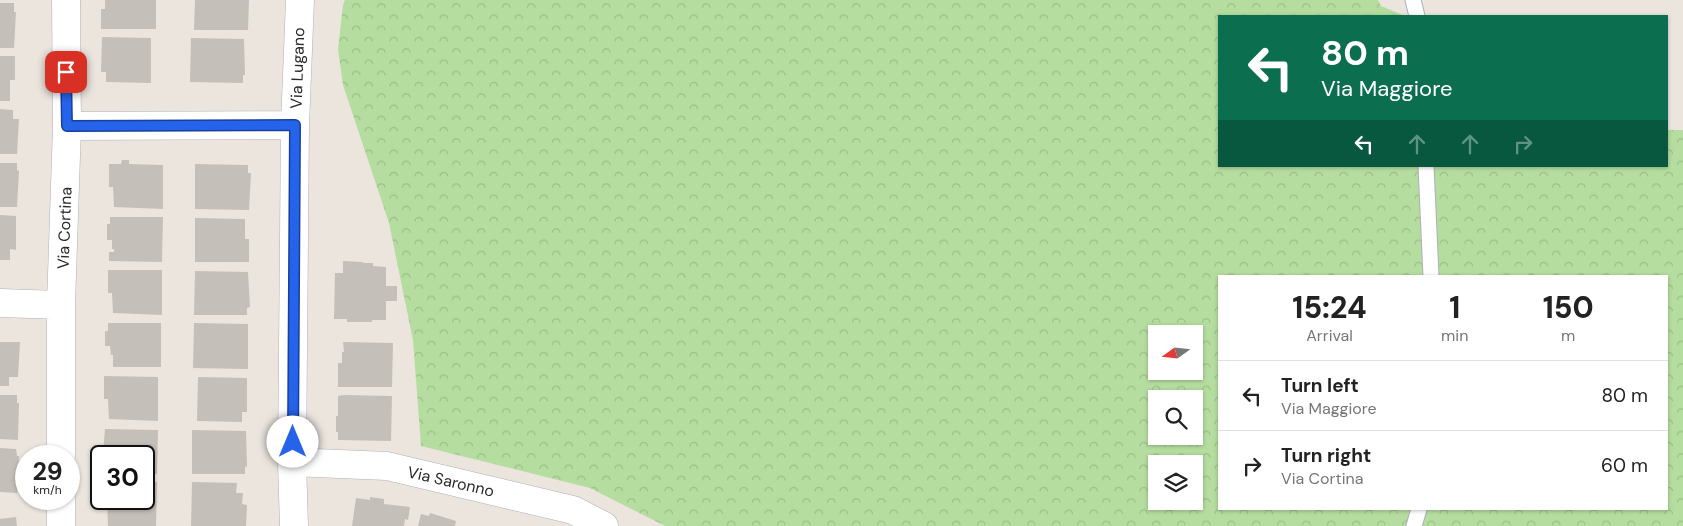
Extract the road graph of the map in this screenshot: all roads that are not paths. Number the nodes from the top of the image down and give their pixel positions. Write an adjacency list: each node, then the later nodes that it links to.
1 (66, 0): 6 (street, Via Cortina)
2 (300, 0): 5 (street, Via Lugano)
3 (1413, 0): 4 (lane)
4 (1417, 15)
5 (295, 125): 6 (street); 12 (street, Via Lugano)
6 (67, 126): 10 (street, Via Cortina)
7 (1426, 167): 8 (lane)
8 (1431, 275)
9 (0, 303): 10 (street)
10 (61, 305): 11 (street, Via Cortina)
11 (61, 445)
12 (292, 462): 16 (street, Via Lugano); 17 (street, Via Saronno)
13 (61, 510): 15 (street)
14 (1419, 510): 18 (lane)
15 (61, 526)
16 (294, 526)
17 (604, 526)
18 (1414, 526)

